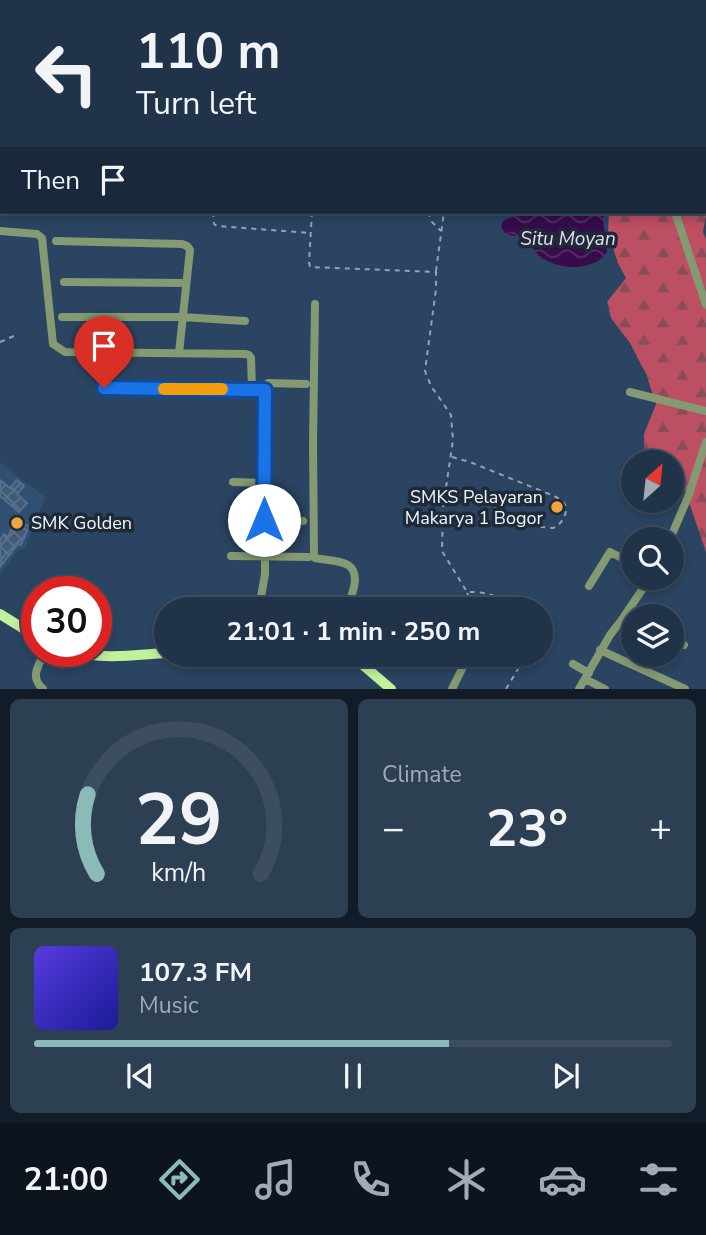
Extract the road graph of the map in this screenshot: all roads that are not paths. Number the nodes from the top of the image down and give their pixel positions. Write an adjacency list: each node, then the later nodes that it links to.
1 (676, 214): 7 (street)
2 (0, 231): 12 (street)
3 (56, 241): 5 (street)
4 (64, 282): 5 (street)
5 (185, 283): 9 (street)
6 (315, 304): 31 (street)
7 (706, 305)
8 (62, 317): 9 (street)
9 (181, 317): 10 (street); 11 (street)
10 (245, 321)
11 (179, 353): 12 (street); 14 (street)
12 (101, 354): 14 (street)
13 (306, 384): 15 (street)
14 (252, 389): 15 (street)
15 (265, 390): 20 (street)
16 (630, 392): 17 (street)
17 (706, 411)
18 (706, 442): 24 (street)
19 (233, 482): 20 (street)
20 (264, 483): 22 (street)
21 (233, 520): 22 (street)
22 (264, 520): 23 (street); 26 (street)
23 (303, 521)
24 (675, 527)
25 (231, 556): 26 (street)
26 (265, 557): 27 (street); 30 (street)
27 (309, 557)
28 (621, 558): 29 (street)
29 (589, 586)
30 (261, 597)
31 (351, 597)
32 (0, 614): 34 (main road)
33 (621, 621): 35 (street)
34 (21, 627)
35 (600, 650): 42 (street); 48 (street)
36 (154, 654): 37 (main road)
37 (112, 657)
38 (573, 664): 42 (street)
39 (39, 667): 43 (street)
40 (365, 667): 44 (main road)
41 (463, 667): 45 (street)
42 (587, 676): 46 (street); 47 (street)
43 (43, 689)
44 (391, 689)
45 (452, 689)
46 (579, 689)
47 (605, 689)
48 (685, 689)

